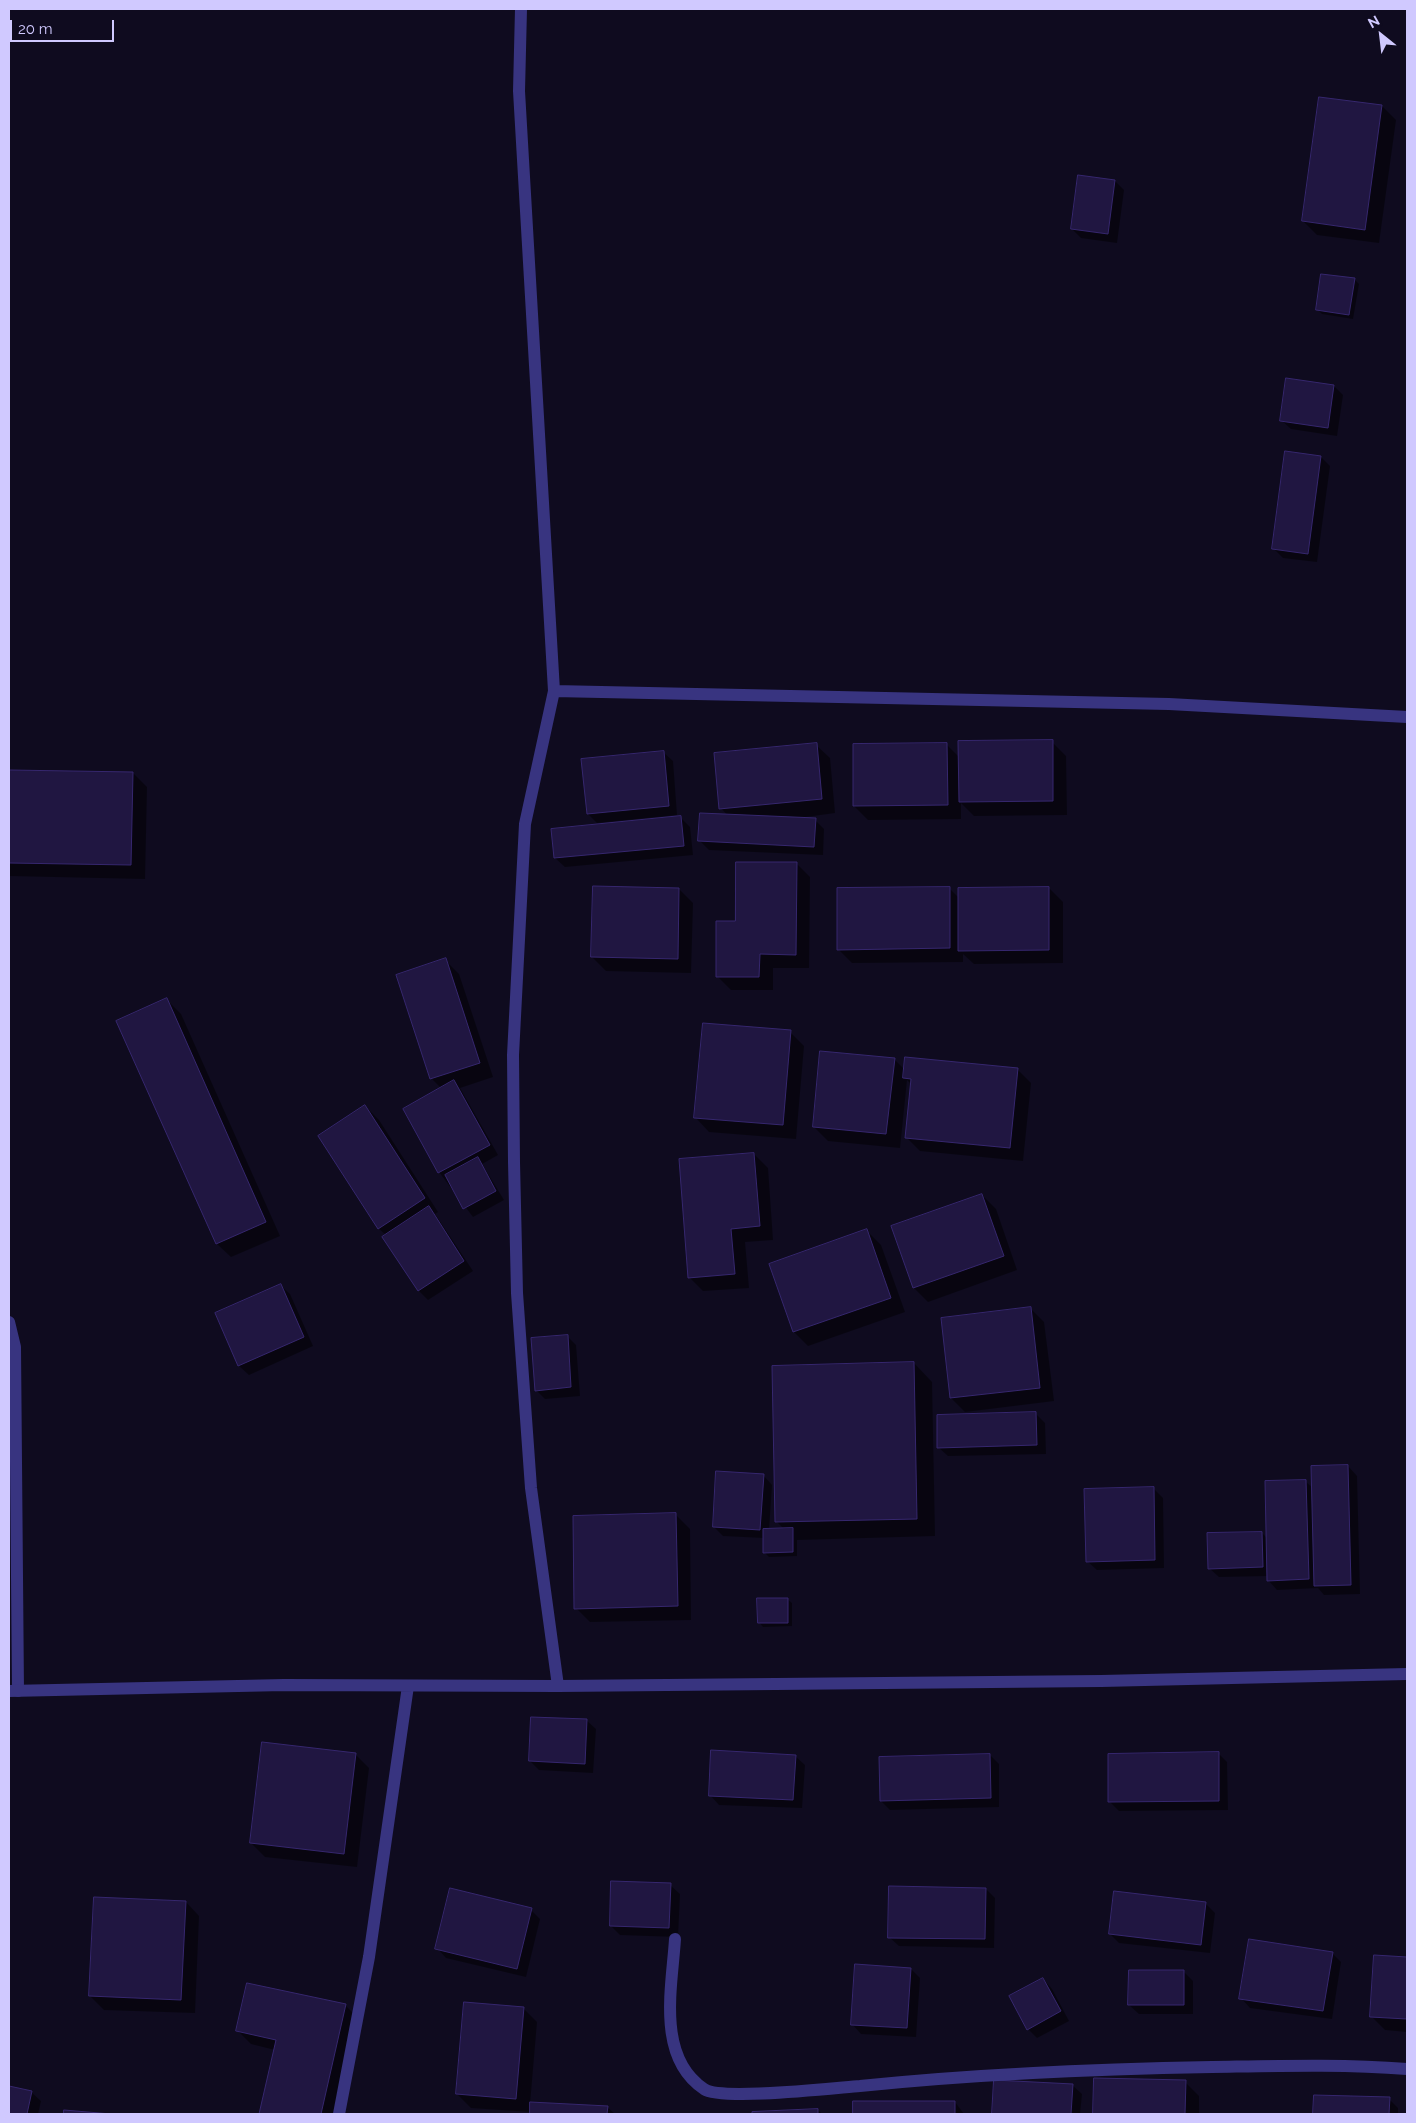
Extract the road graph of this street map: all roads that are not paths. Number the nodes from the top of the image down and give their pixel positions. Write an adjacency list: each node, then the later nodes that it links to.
1 (521, 9): 2 (street)
2 (554, 690): 3 (street); 7 (street)
3 (1407, 717)
4 (9, 1322): 8 (street)
5 (1407, 1674): 7 (street)
6 (408, 1686): 7 (street); 8 (street); 11 (street)
7 (558, 1686)
8 (14, 1691)
9 (675, 1939): 10 (street)
10 (1407, 2068)
11 (339, 2114)

